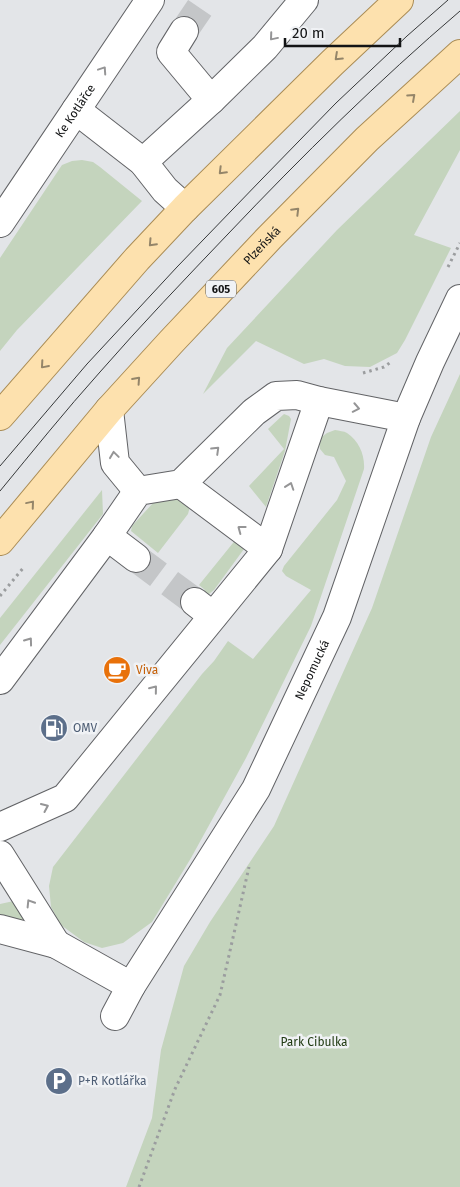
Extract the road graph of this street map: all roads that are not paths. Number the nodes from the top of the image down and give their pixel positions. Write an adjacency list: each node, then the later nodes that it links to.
1 (150, 0): 7 (street, Ke Kotlářce, one-way to 1)
2 (304, 0): 6 (street, one-way to 6)
3 (399, 0): 9 (main road, one-way to 9)
4 (184, 31): 6 (street)
5 (460, 54): 13 (main road, Plzeňská / 605, one-way to 5)
6 (211, 100): 8 (street)
7 (76, 110): 8 (street); 10 (street, Ke Kotlářce)
8 (143, 162): 9 (street)
9 (185, 208): 14 (main road, one-way to 14)
10 (0, 223)
11 (460, 298): 15 (street, Nepomucká)
12 (319, 401): 15 (street, one-way to 15); 16 (street, one-way to 12); 20 (street, one-way to 12)
13 (109, 410): 17 (street, one-way to 13); 19 (main road, Plzeňská / 605, one-way to 13)
14 (0, 416)
15 (406, 418): 27 (street, Nepomucká)
16 (182, 484): 17 (street); 20 (street, one-way to 16)
17 (138, 491): 18 (street)
18 (107, 536): 21 (street); 22 (street, one-way to 18)
19 (0, 541)
20 (268, 549): 23 (street, one-way to 20)
21 (136, 558)
22 (0, 680)
23 (0, 827)
24 (0, 855): 26 (street, one-way to 24)
25 (0, 929): 26 (street)
26 (56, 944): 27 (street)
27 (130, 986): 28 (street, Nepomucká)
28 (114, 1016)

